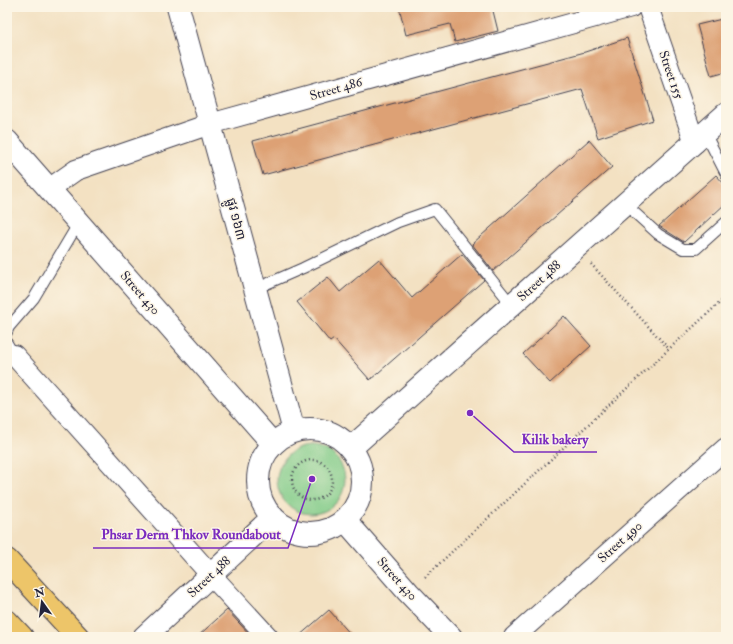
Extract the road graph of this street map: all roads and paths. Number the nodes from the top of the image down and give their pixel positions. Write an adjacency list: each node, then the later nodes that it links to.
1 (178, 7): 5 (street, ផ្លូវ ១៦៣)
2 (631, 7): 5 (street, Street 486)
3 (648, 7): 6 (street, Street 155)
4 (726, 114): 6 (street, Street 488)
5 (210, 124): 9 (street, Street 486); 14 (street, ផ្លូវ ១៦៣)
6 (700, 138): 8 (lane); 10 (street, Street 488)
7 (7, 141): 9 (street, Street 430)
8 (726, 174)
9 (49, 190): 12 (street, Street 430)
10 (625, 204): 11 (lane); 13 (street, Street 488)
11 (726, 222)
12 (78, 224): 17 (lane); 21 (street, Street 430)
13 (577, 248): 16 (street, Street 488); 19 (path)
14 (255, 289): 16 (lane); 20 (street, ផ្លូវ ១៦៣)
15 (726, 297): 19 (path)
16 (512, 305): 22 (street, Street 488)
17 (7, 332)
18 (11, 349): 28 (street)
19 (669, 349): 29 (path)
20 (294, 431): 21 (street); 22 (street)
21 (273, 444): 25 (street)
22 (351, 448): 26 (street)
23 (726, 448): 36 (street, Street 490)
24 (306, 500): 24 (path)
25 (273, 517): 26 (street); 28 (street, Street 488)
26 (345, 520): 29 (street, Street 430)
27 (7, 560): 32 (main road)
28 (212, 575): 33 (street, Street 488); 34 (street)
29 (408, 592): 35 (street, Street 430)
30 (7, 621): 31 (main road)
31 (22, 637)
32 (78, 637)
33 (144, 637)
34 (268, 637)
35 (451, 637)
36 (514, 637)

